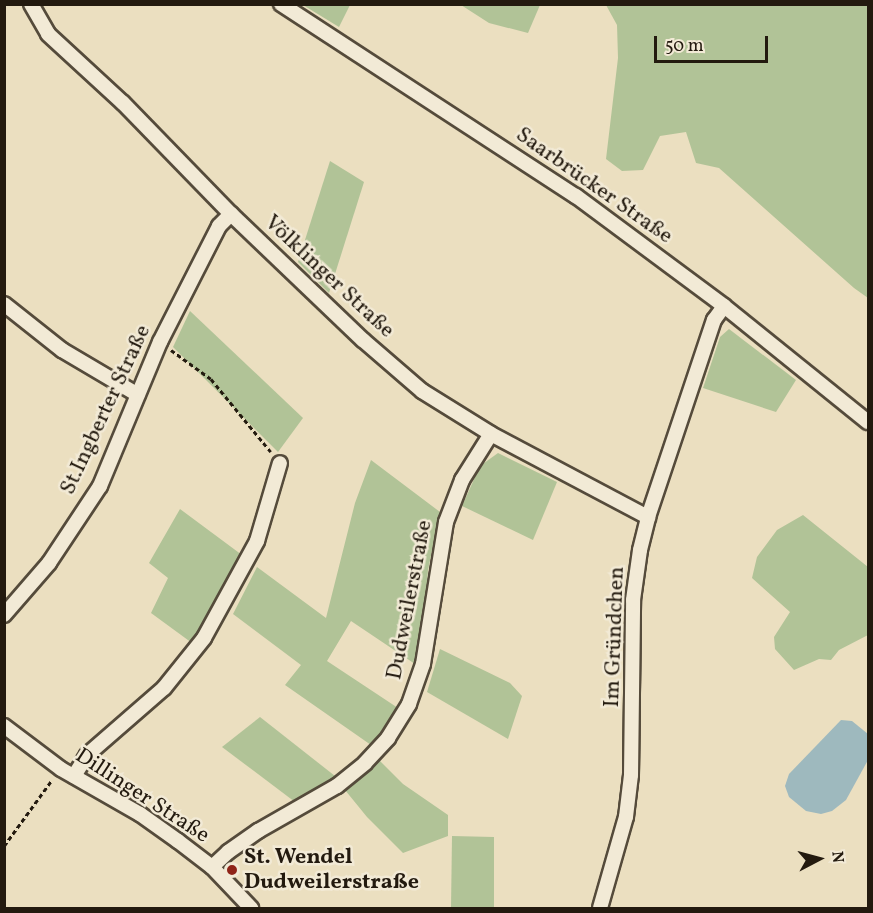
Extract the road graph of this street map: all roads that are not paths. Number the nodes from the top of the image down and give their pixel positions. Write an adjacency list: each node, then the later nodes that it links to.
1 (31, 4): 3 (street, Völklinger Straße)
2 (281, 4): 5 (street, Saarbrücker Straße)
3 (231, 214): 6 (street, St.Ingberter Straße); 8 (street, Völklinger Straße)
4 (4, 304): 6 (street)
5 (724, 306): 7 (street, Saarbrücker Straße); 10 (street, Im Gründchen)
6 (138, 395): 11 (street, St.Ingberter Straße)
7 (868, 422)
8 (490, 434): 10 (street, Völklinger Straße); 14 (street, Dudweilerstraße)
9 (280, 463): 13 (street)
10 (648, 517): 16 (street, Im Gründchen)
11 (4, 615)
12 (4, 726): 13 (street, Dillinger Straße)
13 (74, 776): 14 (street, Dillinger Straße)
14 (212, 867): 15 (street, Dillinger Straße)
15 (251, 909)
16 (600, 909)

